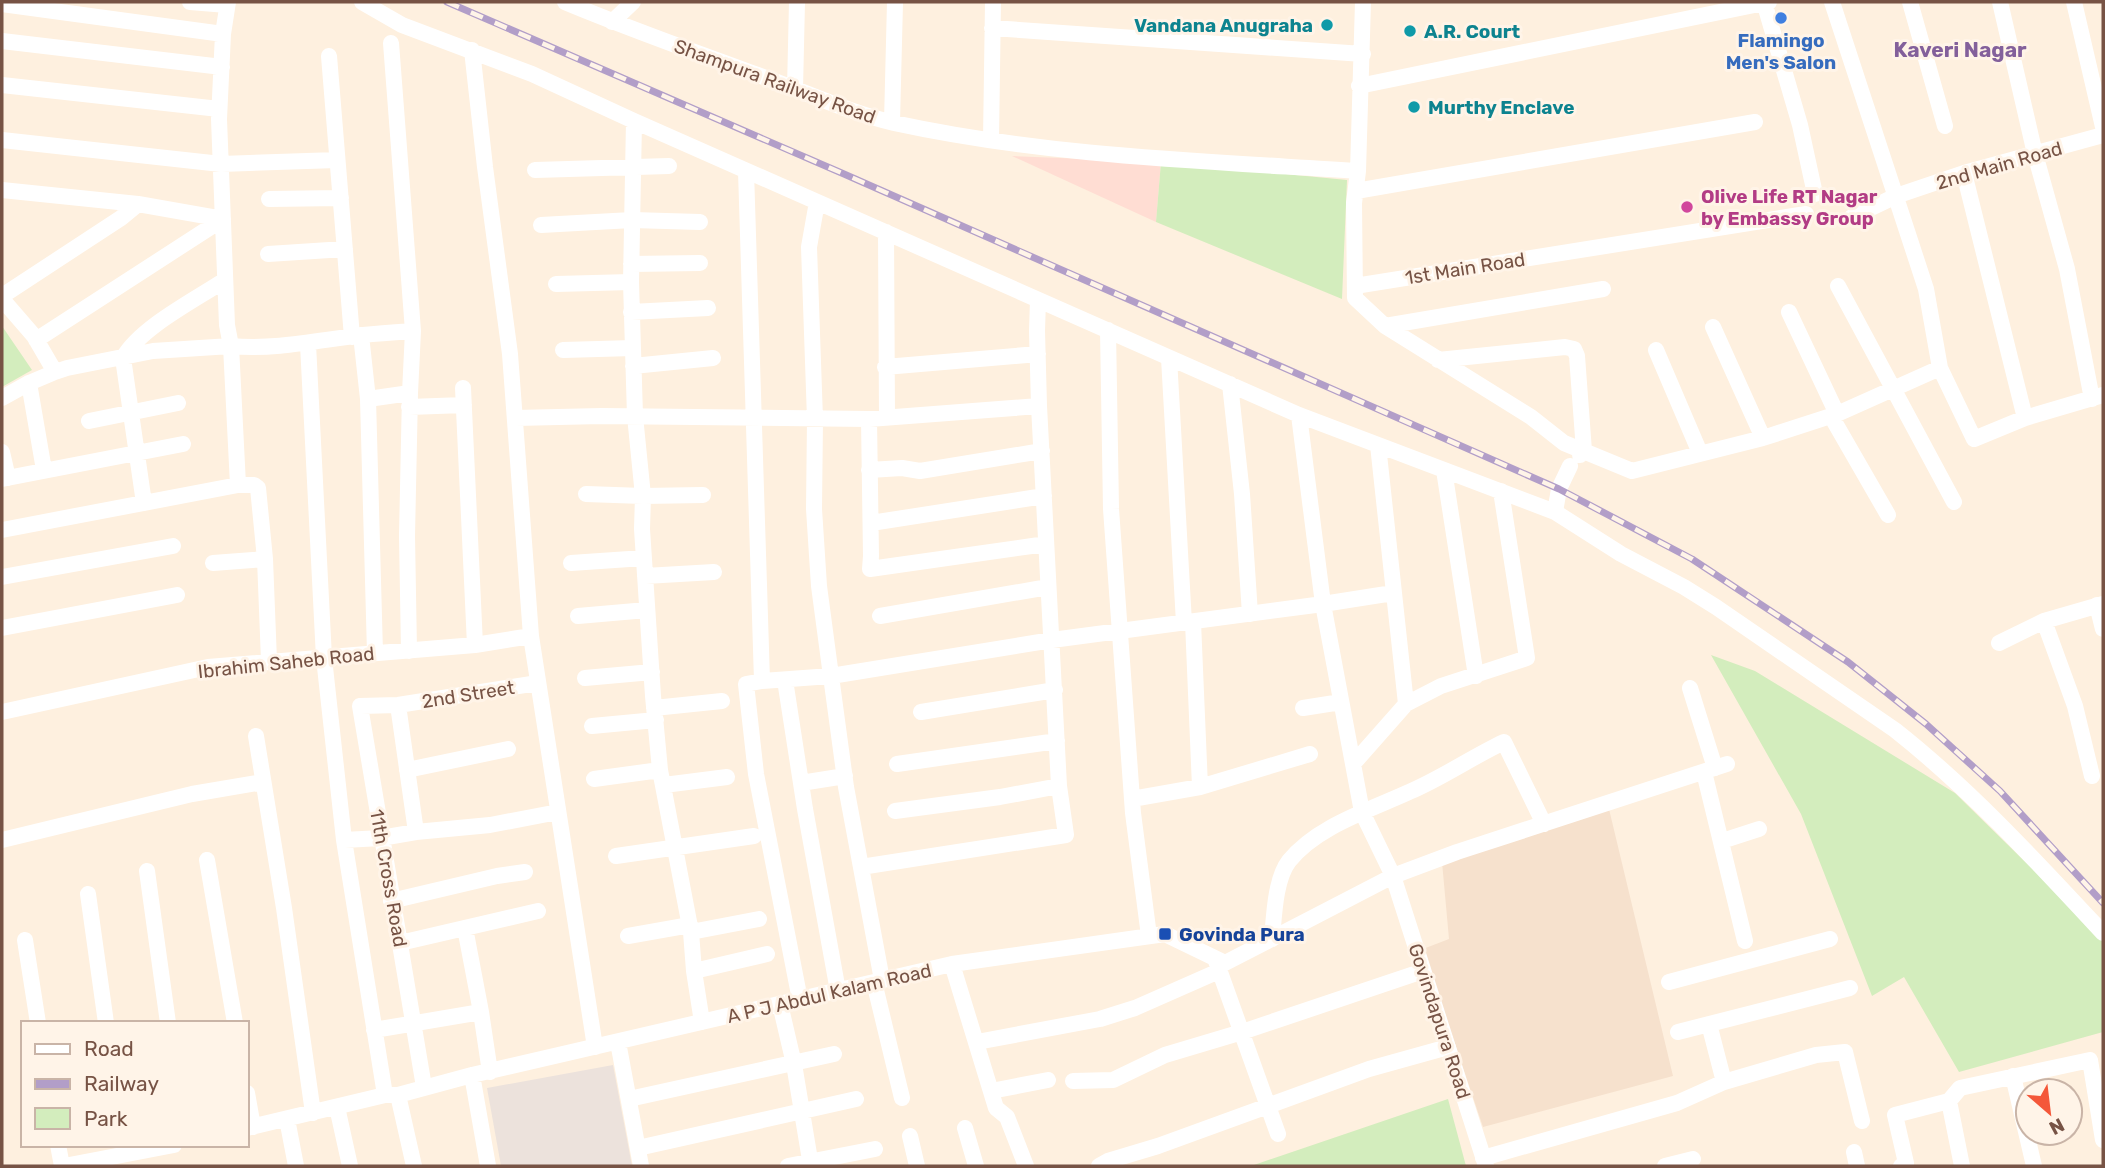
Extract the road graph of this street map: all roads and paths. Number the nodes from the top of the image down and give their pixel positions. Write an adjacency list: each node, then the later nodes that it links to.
1 (190, 2): 14 (street)
2 (362, 2): 22 (street)
3 (565, 2): 17 (street, Shampura Railway Road)
4 (633, 2): 17 (street)
5 (797, 2): 28 (street)
6 (895, 2): 31 (street)
7 (993, 2): 18 (street)
8 (1363, 2): 23 (street)
9 (1766, 2): 27 (street); 49 (street)
10 (1832, 2): 50 (street)
11 (1910, 2): 33 (street)
12 (2000, 2): 38 (street)
13 (2074, 2): 34 (street)
14 (228, 3): 19 (street)
15 (2, 4): 16 (street)
16 (20, 4): 19 (street)
17 (604, 13): 28 (street, Shampura Railway Road)
18 (992, 28): 23 (street); 37 (street)
19 (223, 34): 25 (street)
20 (2, 41): 25 (street)
21 (391, 43): 80 (street)
22 (472, 50): 30 (street); 113 (street)
23 (1363, 54): 27 (street)
24 (329, 56): 39 (street)
25 (222, 66): 29 (street)
26 (2, 85): 29 (street)
27 (1359, 86): 45 (street)
28 (795, 89): 31 (street, Shampura Railway Road)
29 (219, 109): 40 (street)
30 (634, 121): 42 (street); 44 (street)
31 (892, 122): 37 (street, Shampura Railway Road)
32 (1755, 122): 48 (street)
33 (1945, 126)
34 (2103, 127)
35 (2103, 135): 38 (street, 2nd Main Road)
36 (2, 140): 40 (street)
37 (991, 141): 45 (street, Shampura Railway Road)
38 (2035, 154): 46 (street, 2nd Main Road); 101 (street)
39 (338, 160): 40 (street); 51 (street)
40 (221, 164): 57 (street)
41 (669, 166): 42 (street)
42 (633, 168): 43 (street); 58 (street)
43 (535, 170)
44 (746, 171): 53 (street); 114 (street)
45 (1358, 171): 48 (street)
46 (1964, 173): 50 (street, 2nd Main Road); 115 (street)
47 (2, 190): 54 (street)
48 (1356, 191): 69 (street)
49 (1815, 194)
50 (1896, 196): 56 (street, 2nd Main Road); 95 (street)
51 (341, 198): 52 (street); 62 (street)
52 (269, 199)
53 (817, 202): 61 (street); 116 (street)
54 (138, 204): 57 (street); 72 (street)
55 (1806, 214): 69 (street, 1st Main Road)
56 (1852, 217)
57 (223, 219): 66 (street); 82 (street)
58 (632, 220): 59 (street); 60 (street); 65 (street)
59 (700, 222)
60 (541, 226)
61 (886, 232): 73 (street); 94 (street)
62 (345, 249): 63 (street); 81 (street)
63 (268, 254)
64 (700, 263): 65 (street)
65 (631, 264): 67 (street)
66 (225, 280): 84 (street); 89 (street)
67 (631, 282): 68 (street); 75 (street)
68 (556, 285)
69 (1355, 286): 77 (street)
70 (1838, 286): 100 (street)
71 (1603, 289): 77 (street)
72 (2, 297): 82 (street)
73 (1038, 300): 79 (street); 88 (street)
74 (708, 308): 75 (street)
75 (631, 312): 85 (street)
76 (1789, 312): 110 (street)
77 (1385, 326): 92 (street)
78 (1713, 327): 119 (street)
79 (1108, 330): 91 (street); 167 (street)
80 (413, 331): 81 (street); 104 (street)
81 (357, 336): 83 (street); 103 (street)
82 (36, 340): 96 (street)
83 (308, 344): 84 (street); 174 (street)
84 (231, 346): 89 (street); 133 (street)
85 (632, 348): 86 (street); 93 (street)
86 (563, 350)
87 (1656, 350): 127 (street)
88 (1038, 354): 94 (street); 107 (street)
89 (123, 358): 96 (street); 108 (street)
90 (713, 358): 93 (street)
91 (1169, 358): 98 (street); 164 (street)
92 (1438, 360): 120 (street); 123 (street)
93 (633, 366): 111 (street)
94 (885, 367): 112 (street)
95 (1940, 369): 100 (street); 115 (street)
96 (55, 372): 97 (street)
97 (29, 383): 102 (street); 131 (street)
98 (1230, 384): 109 (street); 160 (street)
99 (463, 388): 106 (street)
100 (1894, 390): 110 (street); 140 (street)
101 (2098, 397): 115 (street)
102 (2, 398)
103 (368, 399): 104 (street); 173 (street)
104 (409, 400): 106 (street); 172 (street)
105 (178, 403): 108 (street)
106 (464, 405): 171 (street)
107 (1039, 406): 112 (street); 125 (street)
108 (132, 412): 118 (street); 126 (street)
109 (1299, 415): 122 (street); 157 (street, Govindapura Road)
110 (1834, 415): 119 (street); 142 (street)
111 (635, 416): 113 (street); 114 (street); 137 (street)
112 (887, 417): 117 (street)
113 (515, 418): 168 (street)
114 (754, 418): 116 (street); 181 (street)
115 (2025, 418)
116 (815, 419): 117 (street); 177 (street)
117 (869, 419): 129 (street)
118 (89, 421)
119 (1762, 438): 127 (street)
120 (1564, 443): 123 (street); 128 (street)
121 (183, 444): 126 (street)
122 (1378, 445): 130 (street); 155 (street)
123 (1584, 451): 127 (street); 128 (street)
124 (2, 452): 132 (street)
125 (1042, 452): 129 (street); 138 (street)
126 (138, 453): 131 (street); 139 (street)
127 (1700, 453)
128 (1570, 466): 141 (street)
129 (869, 470): 143 (street)
130 (1444, 470): 134 (street); 178 (street)
131 (44, 471): 132 (street)
132 (5, 478)
133 (238, 485): 139 (street); 148 (street)
134 (1501, 491): 141 (street); 178 (street)
135 (586, 494): 137 (street)
136 (703, 495): 137 (street)
137 (643, 496): 147 (street)
138 (1044, 496): 143 (street); 145 (street)
139 (144, 502): 144 (street)
140 (1954, 502)
141 (1555, 512): 236 (street)
142 (1888, 515)
143 (871, 523): 145 (street)
144 (2, 530)
145 (1046, 544): 154 (street)
146 (173, 546): 153 (street)
147 (644, 558): 150 (street); 152 (street)
148 (265, 559): 149 (street); 175 (street)
149 (213, 563)
150 (571, 563)
151 (713, 572): 152 (street)
152 (645, 576): 159 (street)
153 (2, 577)
154 (1048, 587): 162 (street); 169 (street)
155 (1393, 593): 157 (street); 187 (street)
156 (177, 595): 165 (street)
157 (1323, 604): 160 (street); 186 (street, Govindapura Road)
158 (2100, 604): 163 (street); 166 (street)
159 (647, 610): 161 (street); 176 (street)
160 (1250, 614): 164 (street)
161 (578, 616)
162 (880, 617)
163 (2044, 621): 170 (street); 203 (street)
164 (1188, 622): 167 (street); 210 (street)
165 (2, 628)
166 (2103, 629)
167 (1121, 631): 169 (street); 211 (street)
168 (531, 636): 171 (street, Ibrahim Saheb Road); 182 (street)
169 (1052, 640): 177 (street); 184 (street)
170 (1999, 643)
171 (475, 645): 172 (street, Ibrahim Saheb Road)
172 (409, 651): 173 (street, Ibrahim Saheb Road)
173 (375, 653): 174 (street, Ibrahim Saheb Road)
174 (324, 658): 175 (street, Ibrahim Saheb Road); 221 (street)
175 (269, 661): 190 (street, Ibrahim Saheb Road)
176 (652, 672): 179 (street); 192 (street)
177 (831, 676): 180 (street); 202 (street)
178 (1476, 676): 187 (street)
179 (585, 678)
180 (785, 680): 181 (street); 208 (street)
181 (762, 681): 253 (street)
182 (538, 683): 188 (street, 2nd Street); 213 (street)
183 (1690, 688): 200 (street)
184 (1055, 690): 191 (street); 195 (street)
185 (722, 701): 192 (street)
186 (1341, 702): 189 (street); 199 (street, Govindapura Road)
187 (1406, 704): 199 (street)
188 (398, 705): 201 (street); 219 (street, 11th Cross Road)
189 (1303, 708)
190 (2, 712)
191 (921, 712)
192 (655, 714): 193 (street); 204 (street)
193 (592, 726)
194 (256, 736): 207 (street)
195 (1057, 741): 198 (street); 209 (street)
196 (508, 749): 201 (street)
197 (1310, 754): 210 (street)
198 (897, 764)
199 (1353, 764): 214 (street, Govindapura Road)
200 (1716, 768): 215 (street); 222 (street)
201 (407, 770): 217 (street)
202 (845, 776): 208 (street); 226 (street)
203 (2092, 776)
204 (662, 777): 205 (street); 206 (street); 223 (street)
205 (727, 777)
206 (594, 779)
207 (263, 782): 220 (street); 288 (street)
208 (801, 783): 252 (street)
209 (1059, 786): 212 (street); 226 (street)
210 (1200, 788): 211 (street)
211 (1132, 799): 238 (street)
212 (895, 811)
213 (558, 812): 217 (street); 269 (street)
214 (1362, 812): 215 (street); 229 (street, Govindapura Road); 239 (street)
215 (1544, 824): 229 (street)
216 (1759, 829): 222 (street)
217 (416, 832): 219 (street)
218 (754, 836): 223 (street)
219 (381, 838): 221 (street); 231 (street, 11th Cross Road)
220 (2, 840)
221 (344, 840): 263 (street)
222 (1722, 841): 242 (street)
223 (676, 847): 224 (street); 235 (street)
224 (616, 856)
225 (207, 860): 259 (street)
226 (861, 867): 249 (street)
227 (147, 871): 258 (street)
228 (525, 872): 231 (street)
229 (1393, 876): 239 (street); 248 (street, Govindapura Road)
230 (88, 894): 257 (street)
231 (391, 901): 243 (street, 11th Cross Road)
232 (538, 911): 234 (street)
233 (759, 919): 235 (street)
234 (465, 928): 243 (street); 255 (street)
235 (690, 929): 237 (street); 247 (street)
236 (2103, 933)
237 (628, 936)
238 (1149, 936): 245 (street, A P J Abdul Kalam Road); 246 (street, A P J Abdul Kalam Road)
239 (1272, 939): 246 (street)
240 (1830, 939): 250 (street)
241 (25, 940): 256 (street)
242 (1745, 940)
243 (400, 943): 261 (street, 11th Cross Road)
244 (767, 954): 247 (street)
245 (952, 964): 249 (street, A P J Abdul Kalam Road); 267 (street)
246 (1217, 965): 264 (street); 267 (street)
247 (694, 971): 260 (street)
248 (1423, 971): 264 (street); 268 (street, Govindapura Road)
249 (878, 981): 252 (street, A P J Abdul Kalam Road); 281 (street)
250 (1669, 982)
251 (1850, 988): 262 (street)
252 (838, 991): 253 (street, A P J Abdul Kalam Road)
253 (800, 1000): 254 (street, A P J Abdul Kalam Road)
254 (780, 1004): 260 (street, A P J Abdul Kalam Road); 271 (street)
255 (481, 1012): 261 (street); 272 (street)
256 (38, 1021)
257 (106, 1021)
258 (168, 1021)
259 (235, 1021)
260 (702, 1022): 266 (street, A P J Abdul Kalam Road)
261 (412, 1024): 263 (street); 278 (street, 11th Cross Road)
262 (1709, 1024): 265 (street); 277 (street)
263 (374, 1030): 280 (street)
264 (1242, 1032): 276 (street); 285 (street)
265 (1678, 1032)
266 (618, 1042): 269 (street, A P J Abdul Kalam Road); 282 (street)
267 (977, 1042): 279 (street)
268 (1448, 1046): 285 (street); 305 (street, Govindapura Road)
269 (595, 1047): 272 (street, A P J Abdul Kalam Road)
270 (834, 1054): 271 (street)
271 (794, 1064): 282 (street); 289 (street)
272 (490, 1072): 273 (street, A P J Abdul Kalam Road)
273 (472, 1075): 278 (street, A P J Abdul Kalam Road); 311 (street)
274 (2013, 1076): 284 (street); 296 (street); 321 (street)
275 (1048, 1080): 279 (street)
276 (1073, 1081)
277 (1724, 1082): 291 (street); 305 (street)
278 (424, 1087): 280 (street, A P J Abdul Kalam Road)
279 (991, 1091): 316 (street)
280 (391, 1095): 287 (street, A P J Abdul Kalam Road); 310 (street)
281 (902, 1098)
282 (629, 1099): 299 (street)
283 (856, 1099): 289 (street)
284 (1949, 1101): 319 (street); 320 (street)
285 (1268, 1104): 294 (street); 303 (street)
286 (248, 1105): 292 (street)
287 (337, 1107): 288 (street, A P J Abdul Kalam Road); 309 (street)
288 (313, 1113): 290 (street, A P J Abdul Kalam Road)
289 (803, 1113): 299 (street); 306 (street)
290 (287, 1119): 292 (street, A P J Abdul Kalam Road); 308 (street)
291 (1862, 1121)
292 (250, 1128)
293 (965, 1128): 315 (street)
294 (1278, 1134)
295 (910, 1136): 314 (street)
296 (2103, 1140)
297 (58, 1147): 307 (street)
298 (170, 1147): 302 (street)
299 (638, 1148): 312 (street)
300 (875, 1149): 306 (street)
301 (124, 1150): 302 (street); 307 (street)
302 (145, 1159)
303 (1141, 1159): 317 (street)
304 (1693, 1159): 318 (street)
305 (1485, 1162)
306 (810, 1164): 313 (street)
307 (63, 1166)
308 (296, 1166)
309 (350, 1166)
310 (414, 1166)
311 (488, 1166)
312 (641, 1166)
313 (788, 1166)
314 (917, 1166)
315 (976, 1166)
316 (1026, 1166)
317 (1099, 1166)
318 (1665, 1166)
319 (1900, 1166)
320 (1962, 1166)
321 (2034, 1166)

